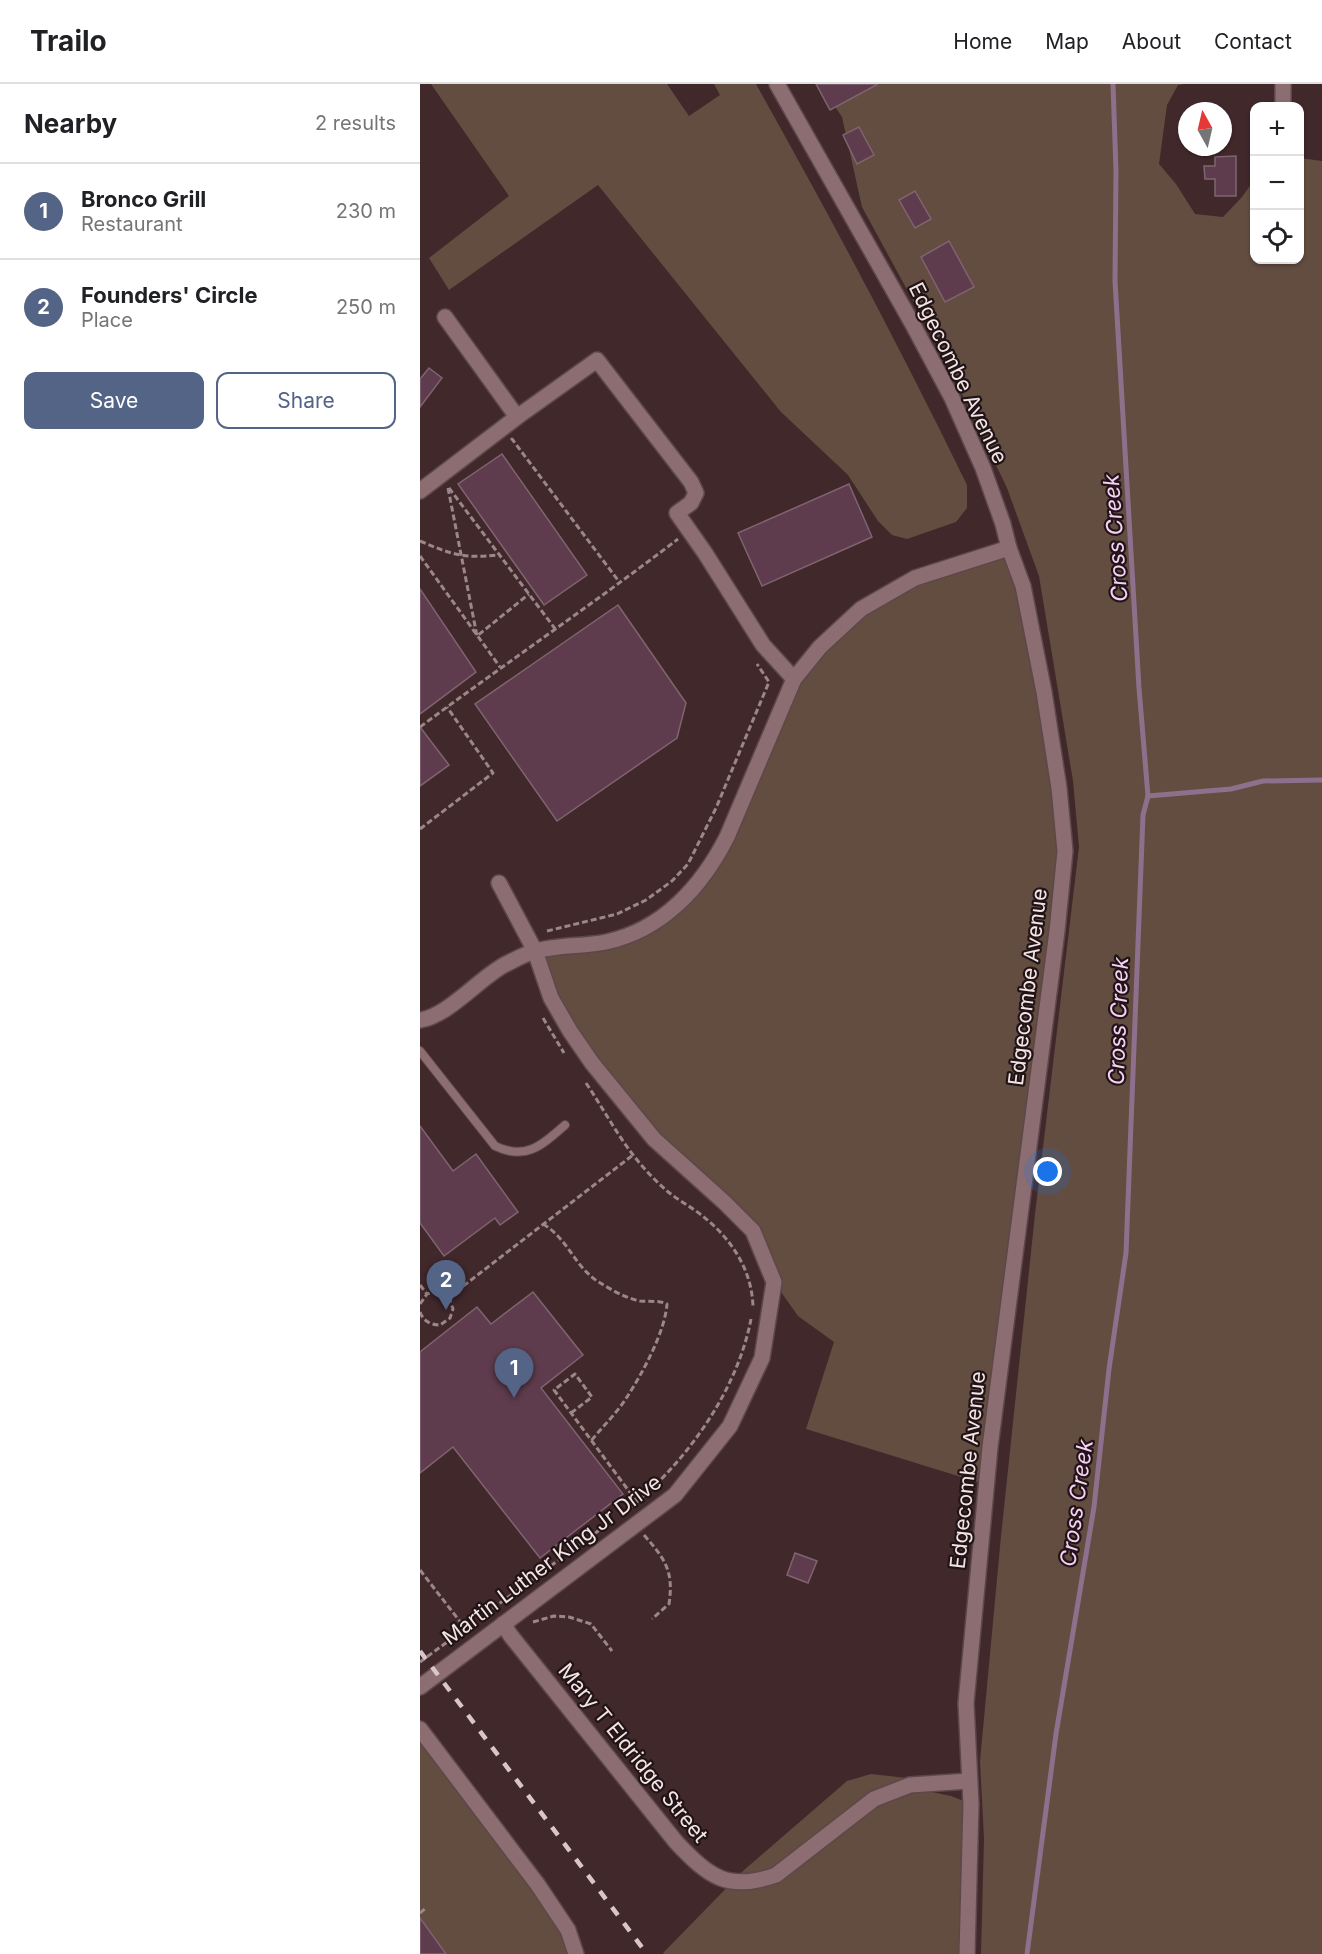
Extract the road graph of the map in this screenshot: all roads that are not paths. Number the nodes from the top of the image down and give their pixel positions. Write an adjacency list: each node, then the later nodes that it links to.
1 (777, 84): 7 (street, Edgecombe Avenue)
2 (1283, 84): 3 (street)
3 (1283, 102)
4 (445, 317): 5 (street)
5 (517, 417): 6 (street); 8 (street)
6 (420, 491)
7 (1009, 548): 8 (street); 17 (street, Edgecombe Avenue)
8 (794, 679): 10 (street)
9 (499, 883): 10 (street, Martin Luther King Jr Drive)
10 (535, 951): 11 (street); 14 (street, Martin Luther King Jr Drive)
11 (420, 1020)
12 (420, 1051): 13 (lane)
13 (566, 1125)
14 (508, 1620): 15 (street, Martin Luther King Jr Drive); 17 (street, Mary T Eldridge Street)
15 (420, 1686)
16 (420, 1729): 18 (street)
17 (969, 1781): 19 (street, Edgecombe Avenue)
18 (576, 1954)
19 (967, 1954)

